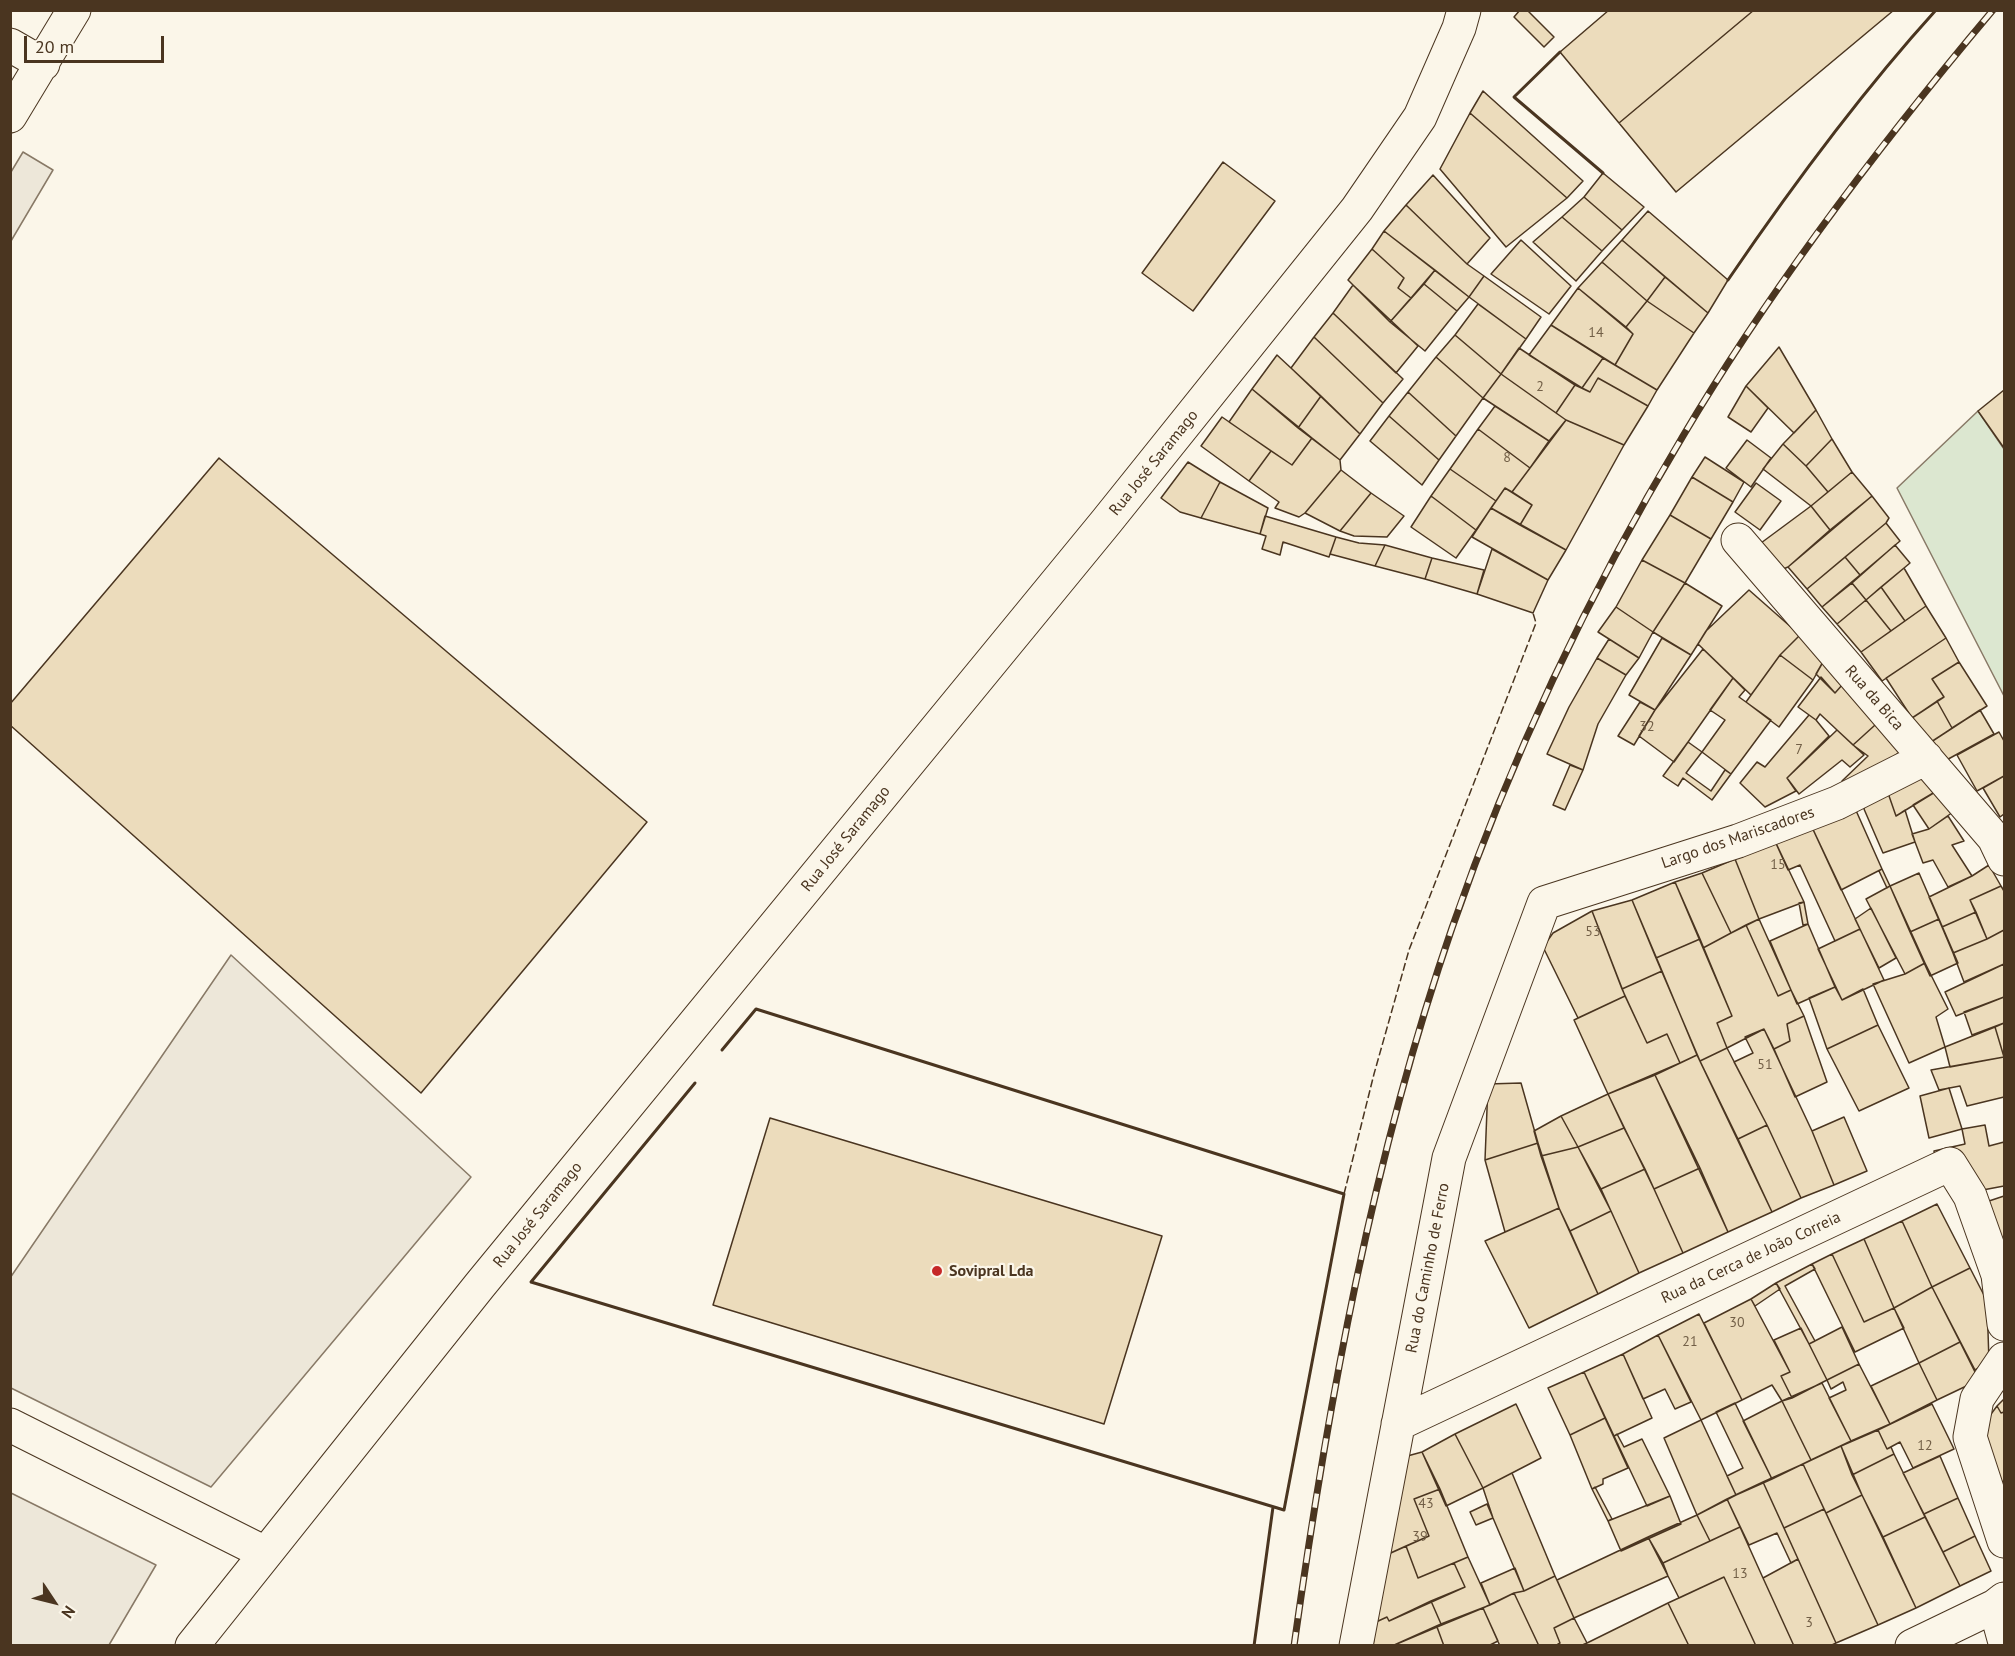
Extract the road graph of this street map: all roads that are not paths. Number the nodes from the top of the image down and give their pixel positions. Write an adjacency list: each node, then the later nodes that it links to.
1 (74, 10): 4 (street)
2 (1464, 10): 15 (street, Rua José Saramago)
3 (10, 45): 4 (street)
4 (42, 64): 5 (street)
5 (10, 116)
6 (1738, 540): 7 (street, Rua da Bica)
7 (1926, 758): 8 (street, Rua da Bica); 9 (street, Largo dos Mariscadores)
8 (2004, 859)
9 (1544, 903): 13 (street, Rua do Caminho de Ferro)
10 (2004, 1324): 13 (street, Rua da Cerca de João Correia)
11 (2004, 1359): 14 (street)
12 (10, 1425): 15 (street)
13 (1398, 1425): 19 (street, Rua do Caminho de Ferro)
14 (2004, 1541)
15 (265, 1553): 18 (street, Rua José Saramago)
16 (2000, 1602): 17 (street); 20 (street)
17 (2004, 1639)
18 (192, 1646)
19 (1356, 1646)
20 (1912, 1646)

